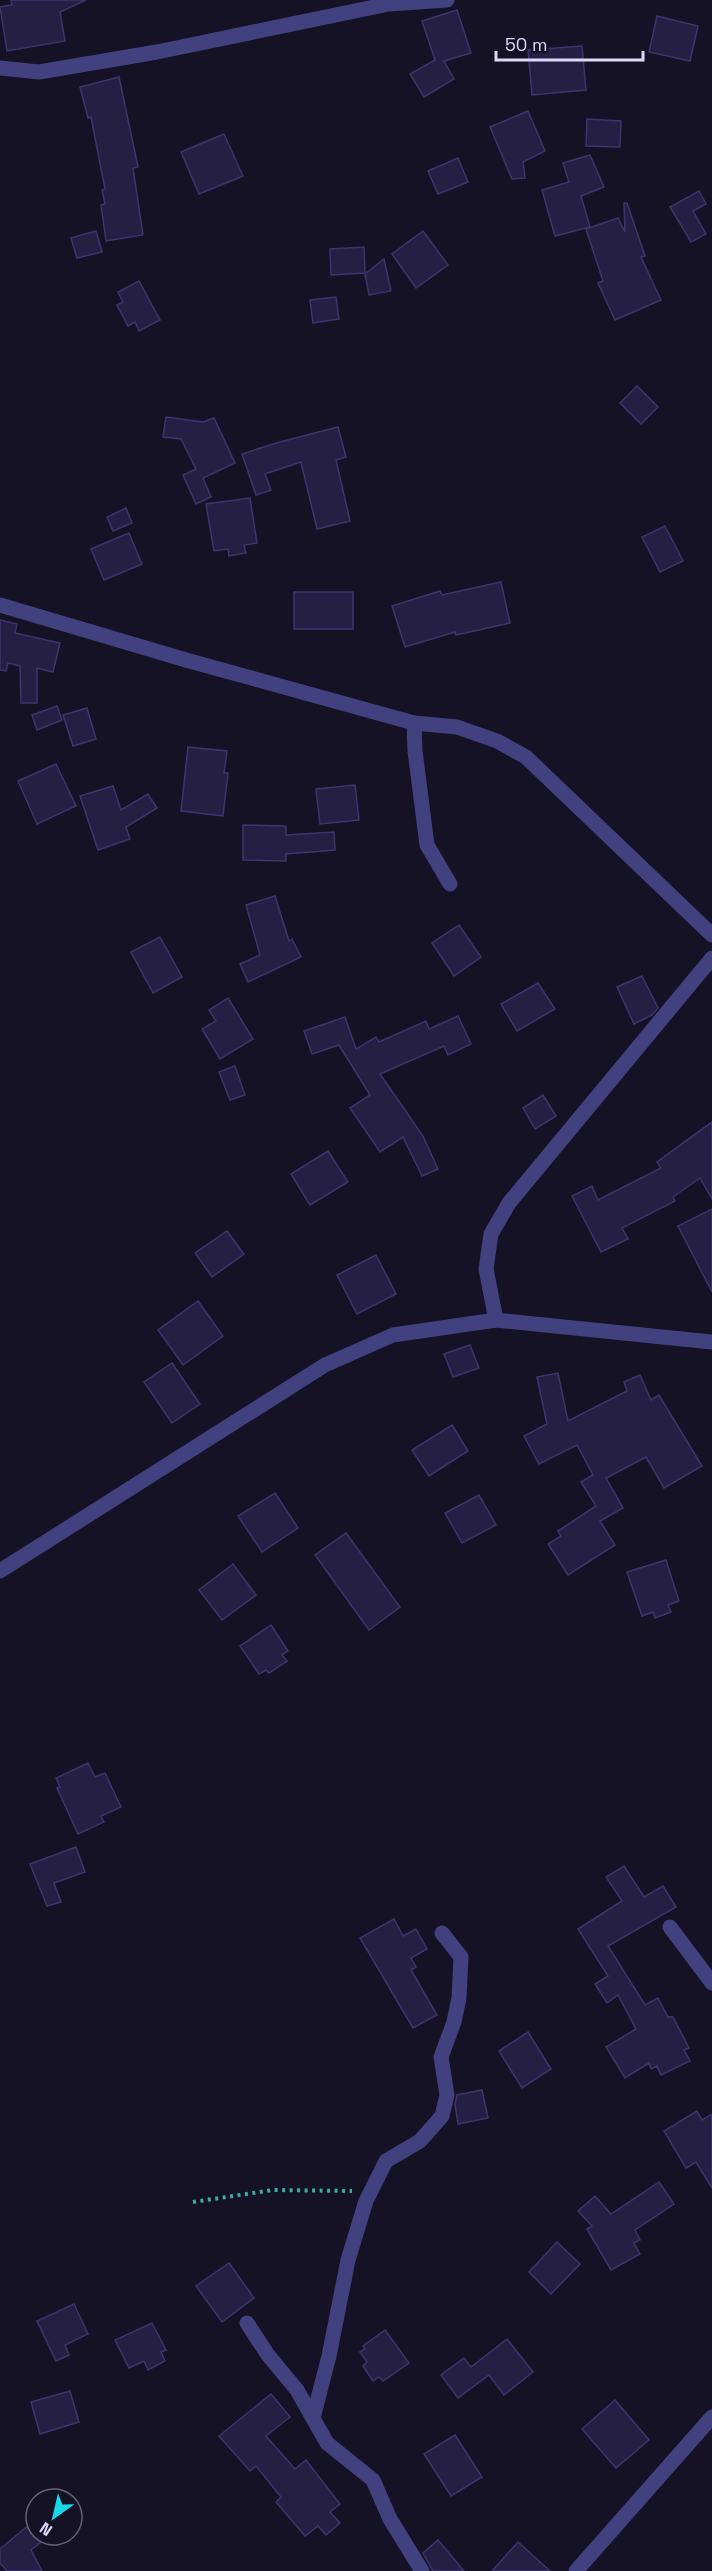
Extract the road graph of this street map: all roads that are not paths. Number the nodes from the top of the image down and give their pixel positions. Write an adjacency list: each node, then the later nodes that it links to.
1 (447, 0): 2 (street)
2 (0, 68)
3 (0, 605): 4 (street)
4 (414, 723): 5 (street); 6 (street)
5 (450, 884)
6 (712, 935)
7 (712, 958): 8 (street)
8 (496, 1320): 9 (street); 10 (street)
9 (712, 1342)
10 (0, 1571)
11 (670, 1927): 13 (street)
12 (442, 1933): 16 (street)
13 (712, 1983)
14 (247, 2323): 16 (street)
15 (712, 2416): 18 (street)
16 (313, 2418): 17 (street)
17 (422, 2571)
18 (576, 2571)

